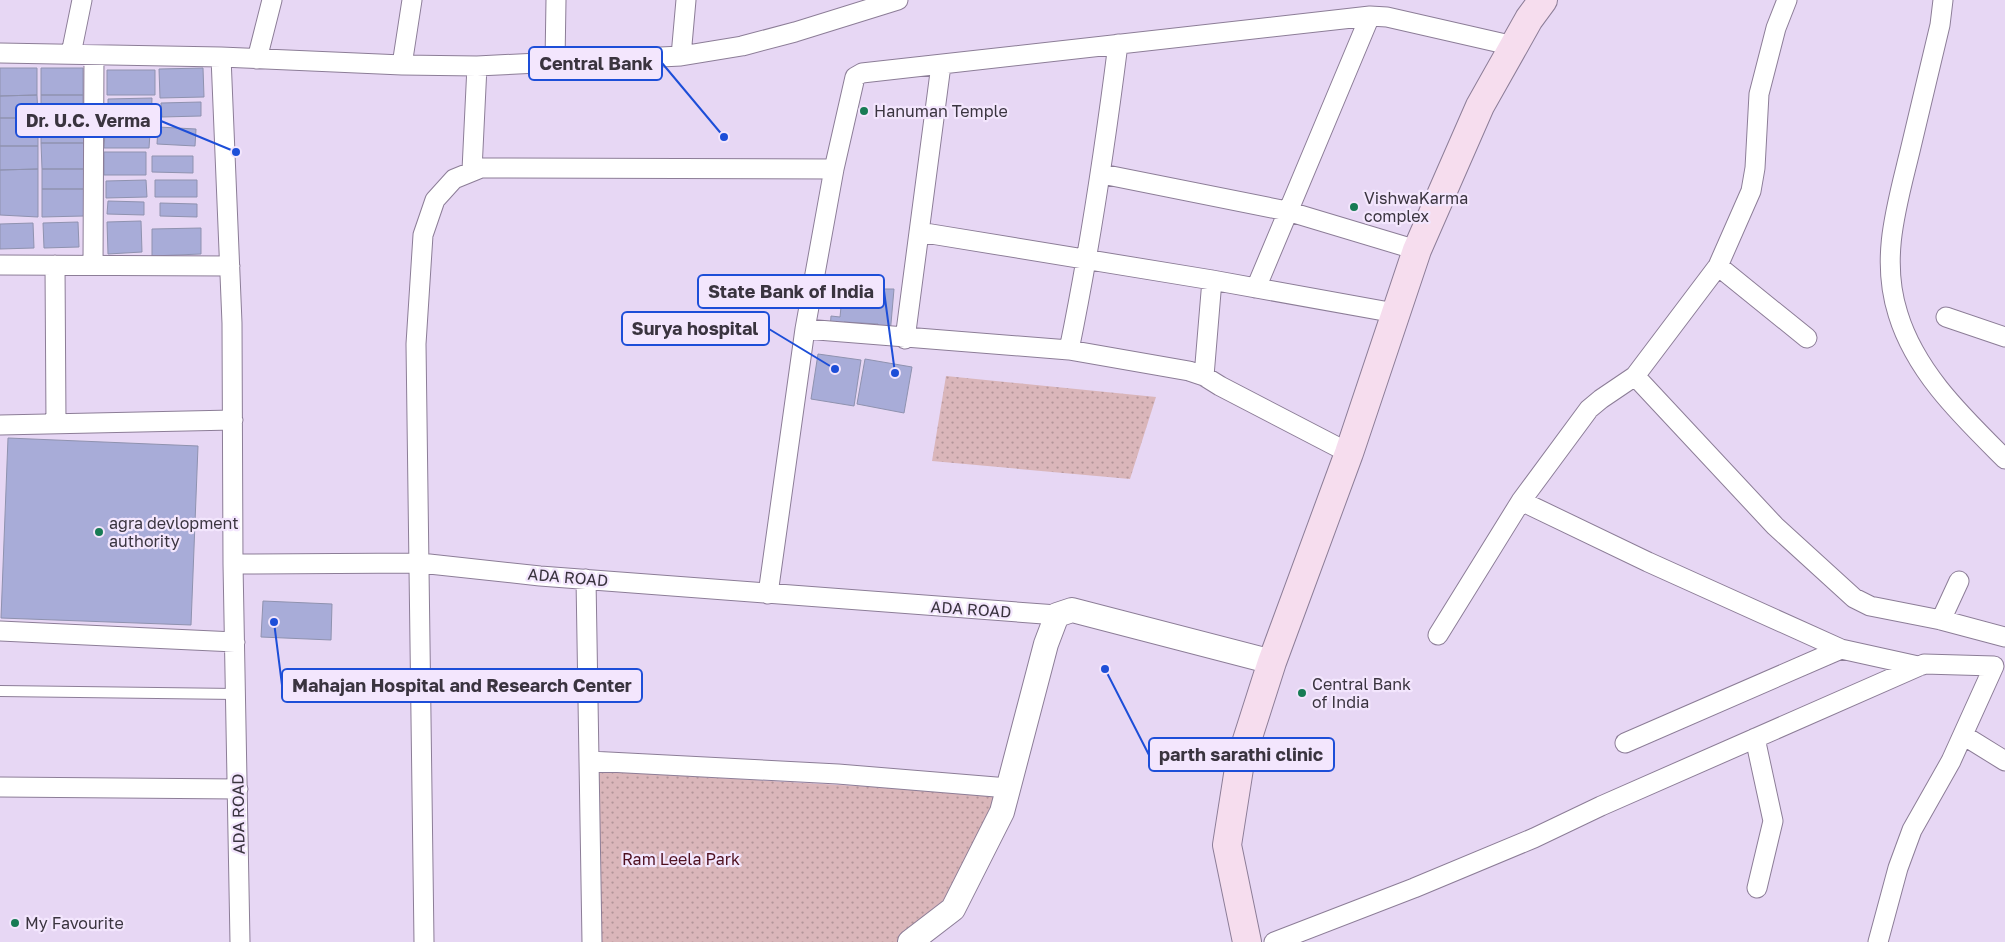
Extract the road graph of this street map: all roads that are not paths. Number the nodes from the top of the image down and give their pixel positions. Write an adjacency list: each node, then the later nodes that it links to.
1 (82, 0): 14 (street)
2 (272, 0): 18 (street)
3 (412, 0): 20 (street)
4 (556, 0): 19 (street)
5 (686, 0): 16 (street)
6 (898, 0): 16 (street)
7 (1543, 0): 12 (main road)
8 (1787, 0): 34 (street)
9 (1943, 0): 50 (street)
10 (1370, 16): 11 (street); 12 (street); 26 (street)
11 (1118, 44): 21 (street); 25 (street)
12 (1514, 46): 28 (main road)
13 (0, 53): 14 (street)
14 (71, 54): 15 (street)
15 (94, 55): 17 (street); 32 (street)
16 (681, 56): 19 (street)
17 (221, 57): 18 (street); 33 (street)
18 (257, 59): 20 (street)
19 (555, 62): 22 (street)
20 (402, 65): 22 (street)
21 (941, 65): 23 (street); 27 (street)
22 (477, 66): 24 (street)
23 (834, 169): 24 (street); 39 (street)
24 (472, 170): 52 (street)
25 (1102, 174): 26 (street); 29 (street)
26 (1286, 212): 28 (street); 36 (street)
27 (919, 232): 29 (street); 42 (street)
28 (1417, 250): 37 (main road)
29 (1088, 260): 35 (street); 43 (street)
30 (0, 265): 31 (street)
31 (55, 265): 32 (street); 47 (street)
32 (93, 265): 33 (street)
33 (230, 266): 46 (street)
34 (1718, 266): 41 (street); 45 (street)
35 (1212, 280): 36 (street); 44 (street)
36 (1256, 288): 37 (street)
37 (1395, 313): 49 (main road)
38 (1946, 317): 40 (street)
39 (805, 330): 42 (street); 56 (street)
40 (2005, 337)
41 (1807, 338)
42 (905, 339): 43 (street)
43 (1069, 350): 44 (street)
44 (1204, 376): 49 (street)
45 (1635, 376): 51 (street); 58 (street)
46 (233, 420): 47 (street); 53 (street)
47 (56, 424): 48 (street)
48 (0, 425)
49 (1349, 453): 65 (main road)
50 (2005, 459)
51 (1521, 501): 60 (street); 63 (street)
52 (420, 563): 53 (street, ADA ROAD); 54 (street, ADA ROAD); 79 (street)
53 (233, 564): 62 (street, ADA ROAD)
54 (586, 579): 56 (street, ADA ROAD); 72 (street)
55 (1960, 581): 58 (street)
56 (768, 594): 57 (street, ADA ROAD)
57 (1057, 615): 65 (street, ADA ROAD); 75 (street)
58 (1941, 620): 61 (street)
59 (0, 631): 62 (street)
60 (1438, 635)
61 (2005, 637)
62 (235, 642): 68 (street, ADA ROAD)
63 (1842, 650): 66 (street); 71 (street)
64 (2000, 660): 66 (street); 69 (street)
65 (1272, 662): 82 (main road)
66 (1924, 664): 70 (street)
67 (0, 691): 68 (lane)
68 (236, 694): 76 (street, ADA ROAD)
69 (1963, 735): 73 (street); 84 (street)
70 (1755, 738): 77 (street); 83 (street)
71 (1625, 743)
72 (589, 761): 75 (street); 80 (street)
73 (2005, 761)
74 (0, 787): 76 (street)
75 (1008, 788): 81 (street)
76 (238, 789): 78 (street, ADA ROAD)
77 (1757, 888)
78 (240, 942)
79 (424, 942)
80 (592, 942)
81 (910, 942)
82 (1247, 942)
83 (1274, 942)
84 (1878, 942)

